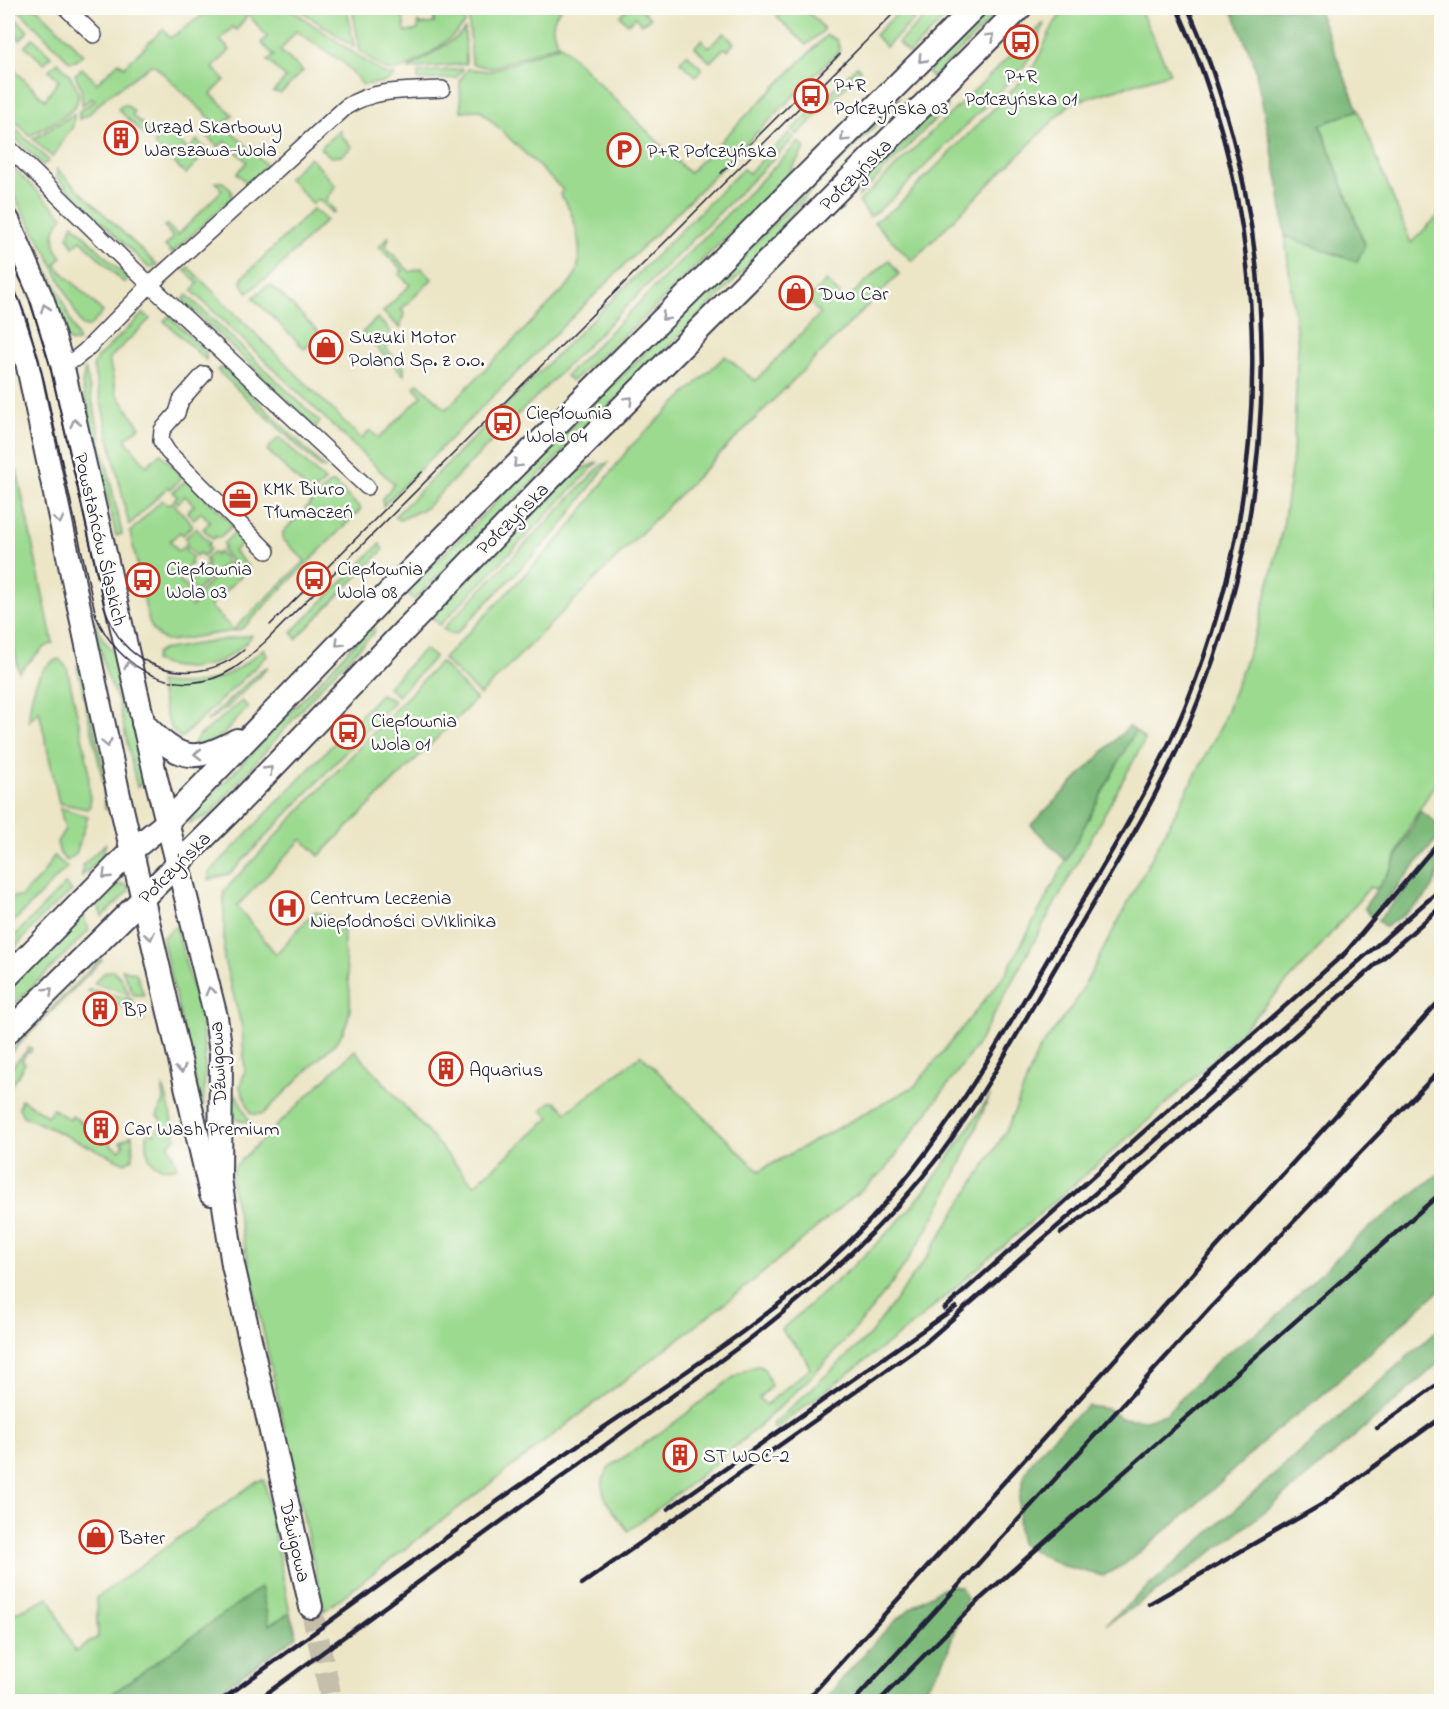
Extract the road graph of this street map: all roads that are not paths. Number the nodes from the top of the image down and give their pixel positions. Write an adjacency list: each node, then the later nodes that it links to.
1 (66, 8): 4 (street)
2 (974, 8): 14 (main road, Połczyńska, one-way to 14)
3 (1020, 8): 15 (main road, Połczyńska, one-way to 3)
4 (94, 35)
5 (442, 89): 8 (street)
6 (8, 147): 8 (street)
7 (8, 220): 10 (main road, Powstańców Śląskich, one-way to 7)
8 (150, 285): 10 (street); 12 (street)
9 (8, 304): 19 (main road, Powstańców Śląskich, one-way to 19)
10 (62, 364): 16 (main road, Powstańców Śląskich, one-way to 10)
11 (204, 374): 13 (street)
12 (366, 487)
13 (267, 551)
14 (366, 616): 15 (main road); 17 (main road, Połczyńska, one-way to 17)
15 (391, 643): 20 (main road, Połczyńska, one-way to 15)
16 (143, 722): 17 (main road, one-way to 16); 18 (main road, Powstańców Śląskich)
17 (251, 733): 18 (main road, Połczyńska)
18 (167, 822): 19 (main road, Połczyńska); 20 (main road, Powstańców Śląskich)
19 (131, 851): 21 (main road, Powstańców Śląskich); 22 (main road, Połczyńska, one-way to 22)
20 (177, 864): 21 (main road, Połczyńska); 24 (main road, Dźwigowa, one-way to 20)
21 (142, 900): 23 (main road, Połczyńska, one-way to 21); 24 (main road, Dźwigowa, one-way to 24)
22 (8, 976)
23 (8, 1032)
24 (232, 1264): 25 (main road, Dźwigowa)
25 (310, 1607)

